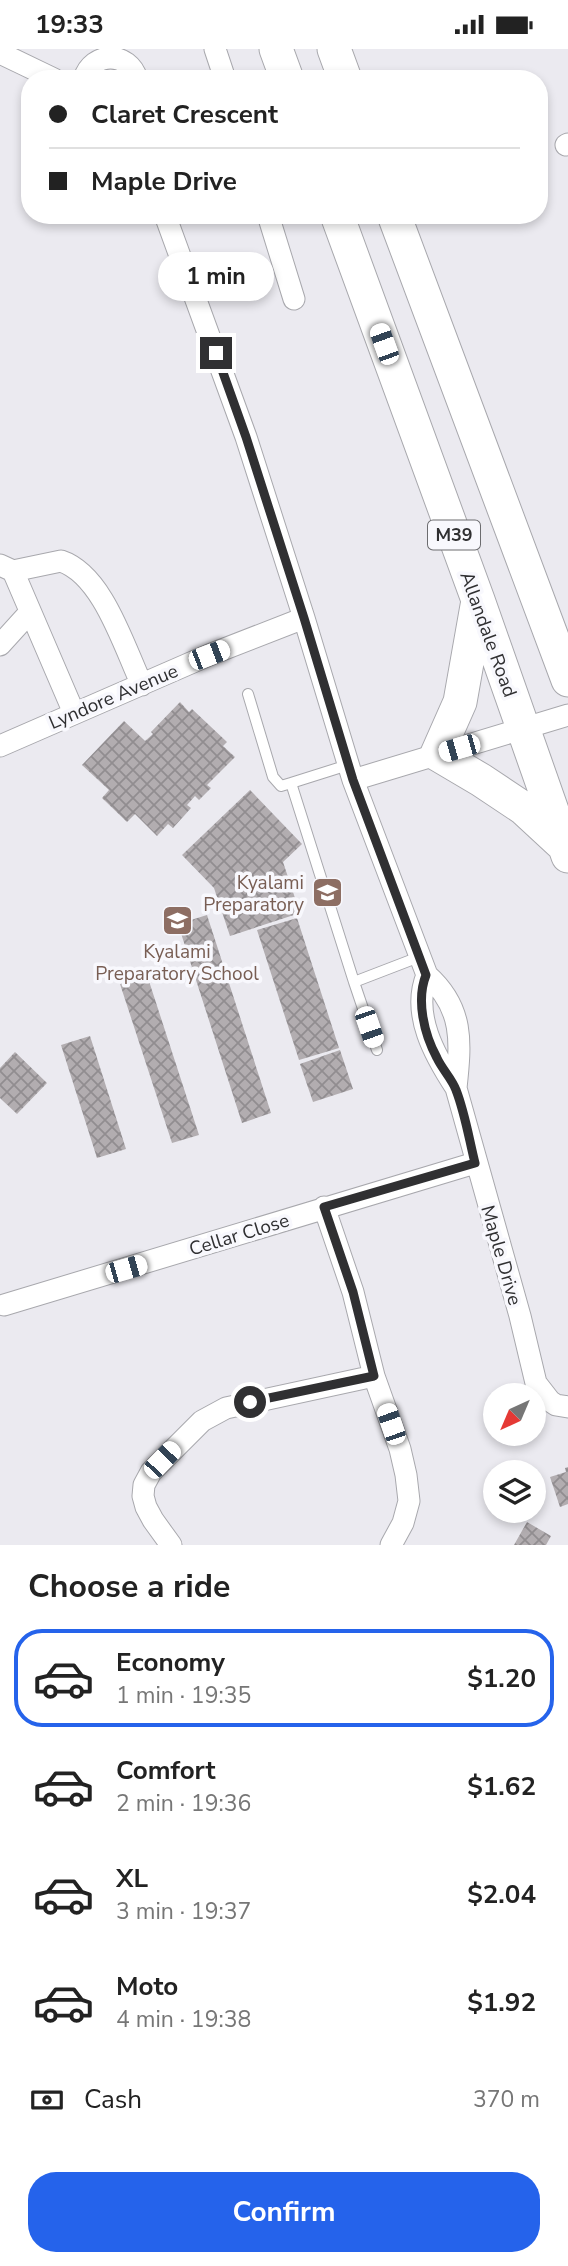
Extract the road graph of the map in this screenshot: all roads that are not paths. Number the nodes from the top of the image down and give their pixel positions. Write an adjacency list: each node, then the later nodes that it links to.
1 (215, 49): 8 (street)
2 (276, 49): 9 (main road)
3 (334, 49): 10 (main road)
4 (0, 54): 6 (street)
5 (94, 54): 7 (street)
6 (35, 70)
7 (133, 70)
8 (222, 70)
9 (284, 70)
10 (342, 70)
11 (168, 224): 19 (street, Maple Drive)
12 (271, 224): 15 (street)
13 (340, 224): 17 (main road, Allandale Road / M39)
14 (397, 224): 21 (main road, M39)
15 (294, 299)
16 (7, 568): 18 (street); 22 (street)
17 (478, 600): 26 (main road, Allandale Road / M39); 28 (main road)
18 (30, 612): 20 (street); 24 (street)
19 (304, 618): 22 (street, Lyndore Avenue); 29 (street, Maple Drive)
20 (0, 645)
21 (568, 680)
22 (142, 685): 24 (street, Lyndore Avenue)
23 (248, 694): 30 (lane)
24 (74, 713): 27 (street, Lyndore Avenue)
25 (568, 715): 26 (street)
26 (523, 729): 28 (street); 31 (main road, Allandale Road / M39)
27 (0, 746)
28 (437, 754): 29 (street); 31 (main road)
29 (351, 773): 30 (lane); 32 (street, Maple Drive)
30 (291, 783): 33 (lane)
31 (566, 851)
32 (423, 966): 33 (lane); 35 (street, Maple Drive); 35 (street, Maple Drive)
33 (354, 982): 34 (lane)
34 (377, 1050)
35 (456, 1088): 36 (street, Maple Drive)
36 (475, 1163): 37 (street, Cellar Close); 40 (street, Maple Drive)
37 (324, 1207): 38 (street, Cellar Close); 39 (street)
38 (4, 1305)
39 (374, 1376): 41 (street); 42 (street)
40 (568, 1407)
41 (172, 1545)
42 (391, 1545)

